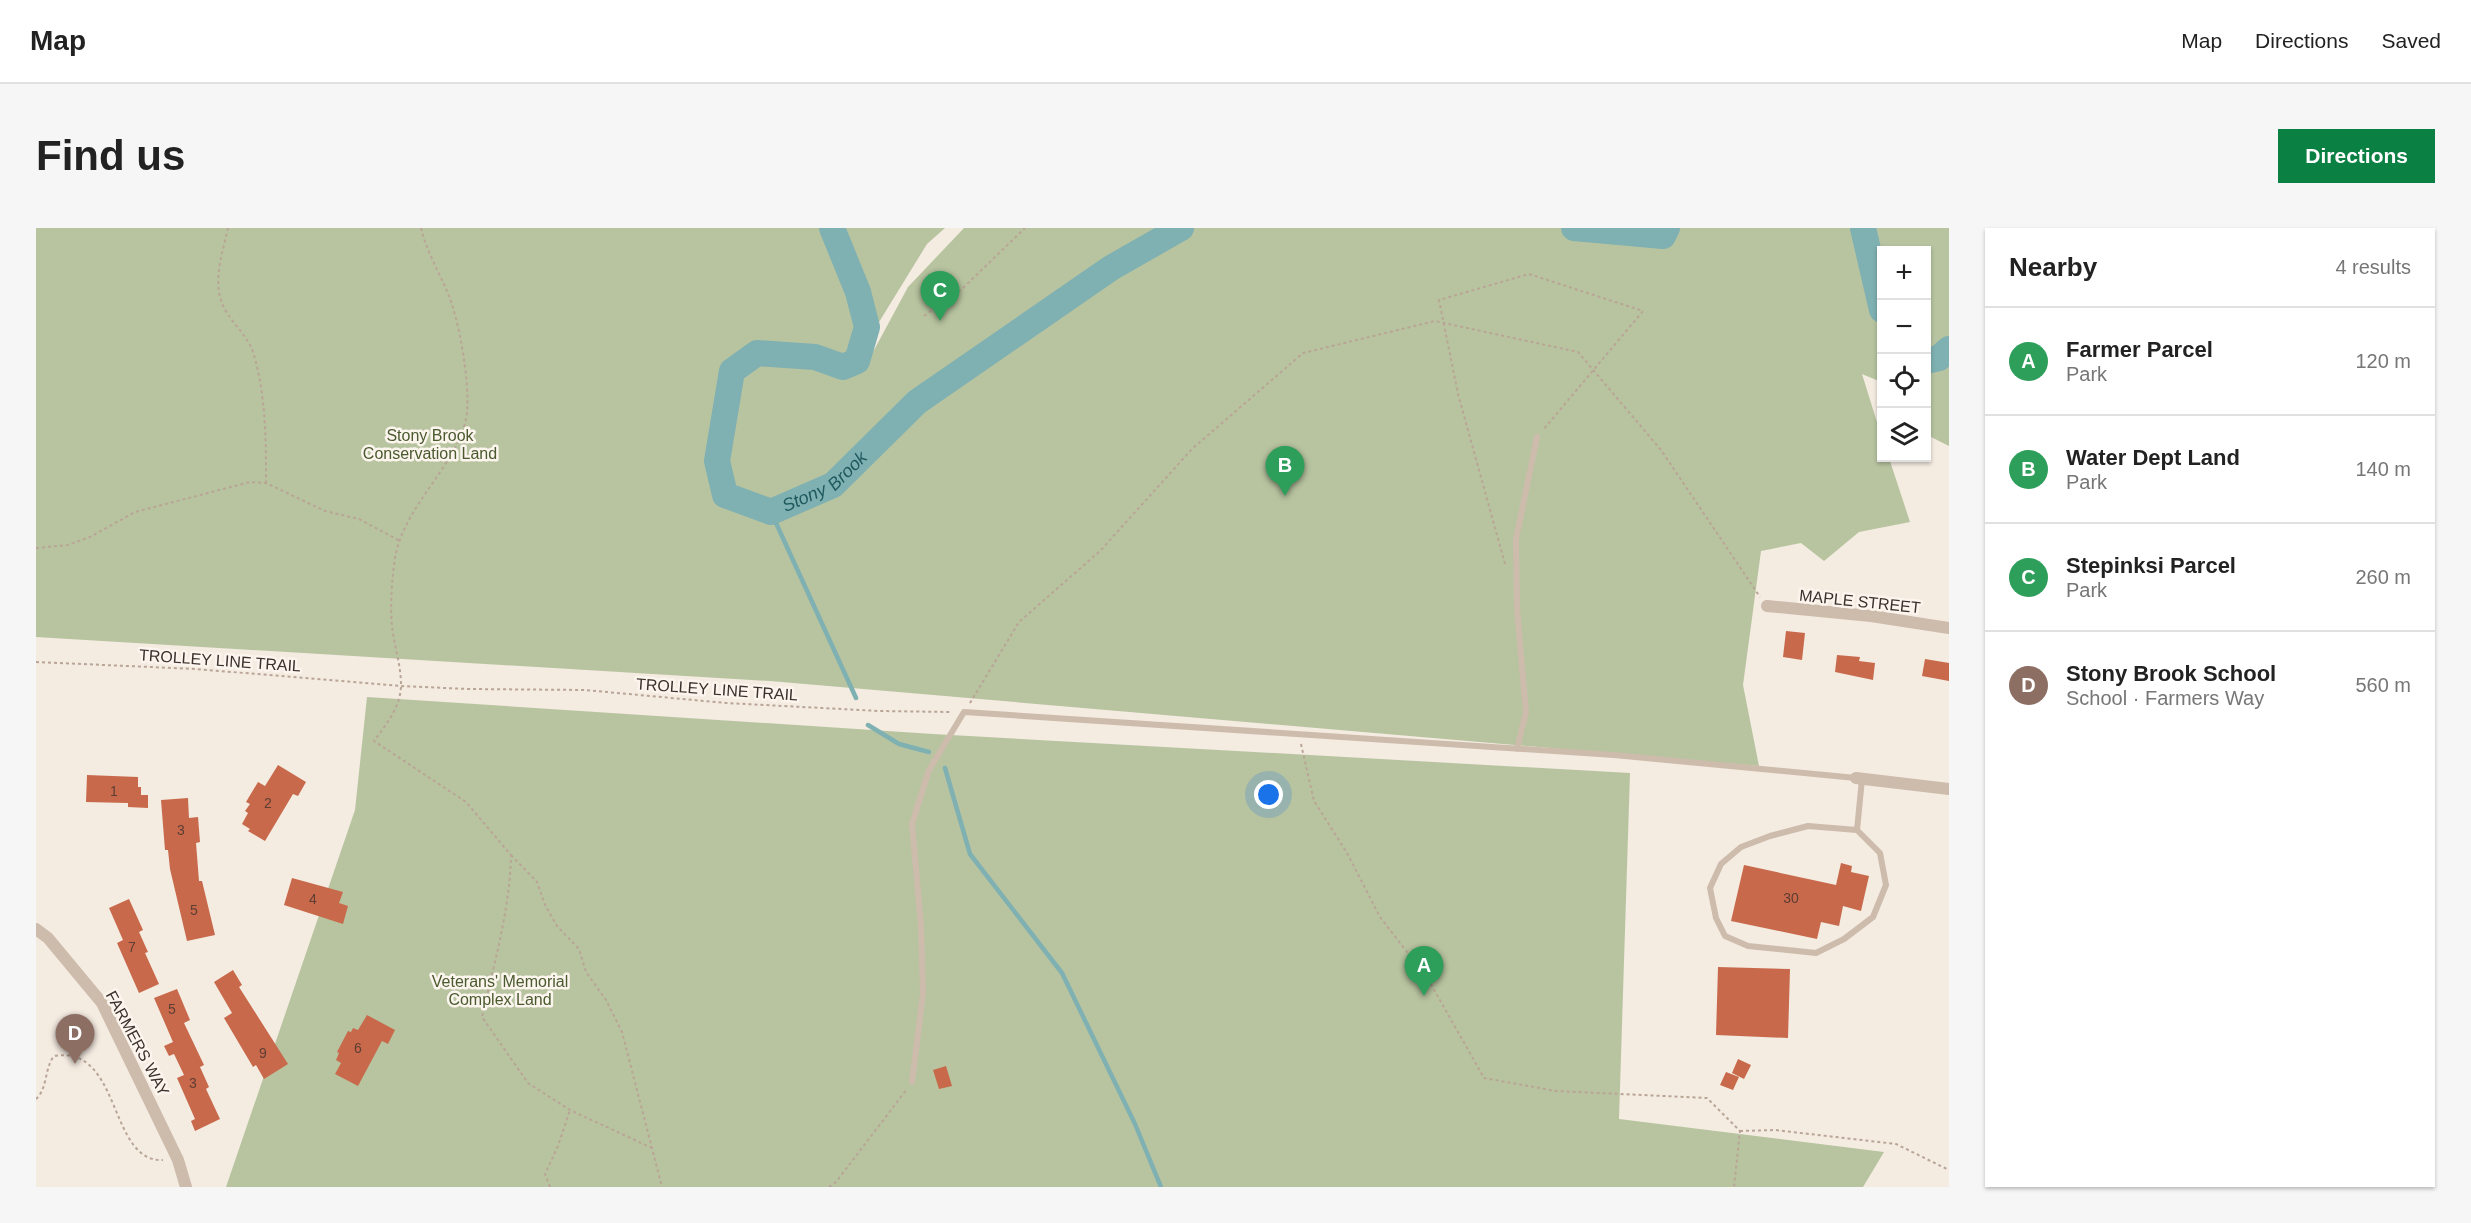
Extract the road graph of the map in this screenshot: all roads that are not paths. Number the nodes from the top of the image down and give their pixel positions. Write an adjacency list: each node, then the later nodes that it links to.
1 (1537, 437): 4 (lane)
2 (1767, 606): 3 (street, MAPLE STREET)
3 (1949, 628)
4 (1517, 749): 5 (lane); 9 (lane)
5 (1859, 779): 6 (street); 7 (lane)
6 (1949, 789)
7 (1857, 830): 7 (lane)
8 (36, 929): 10 (street, FARMERS WAY)
9 (912, 1082)
10 (186, 1187)

